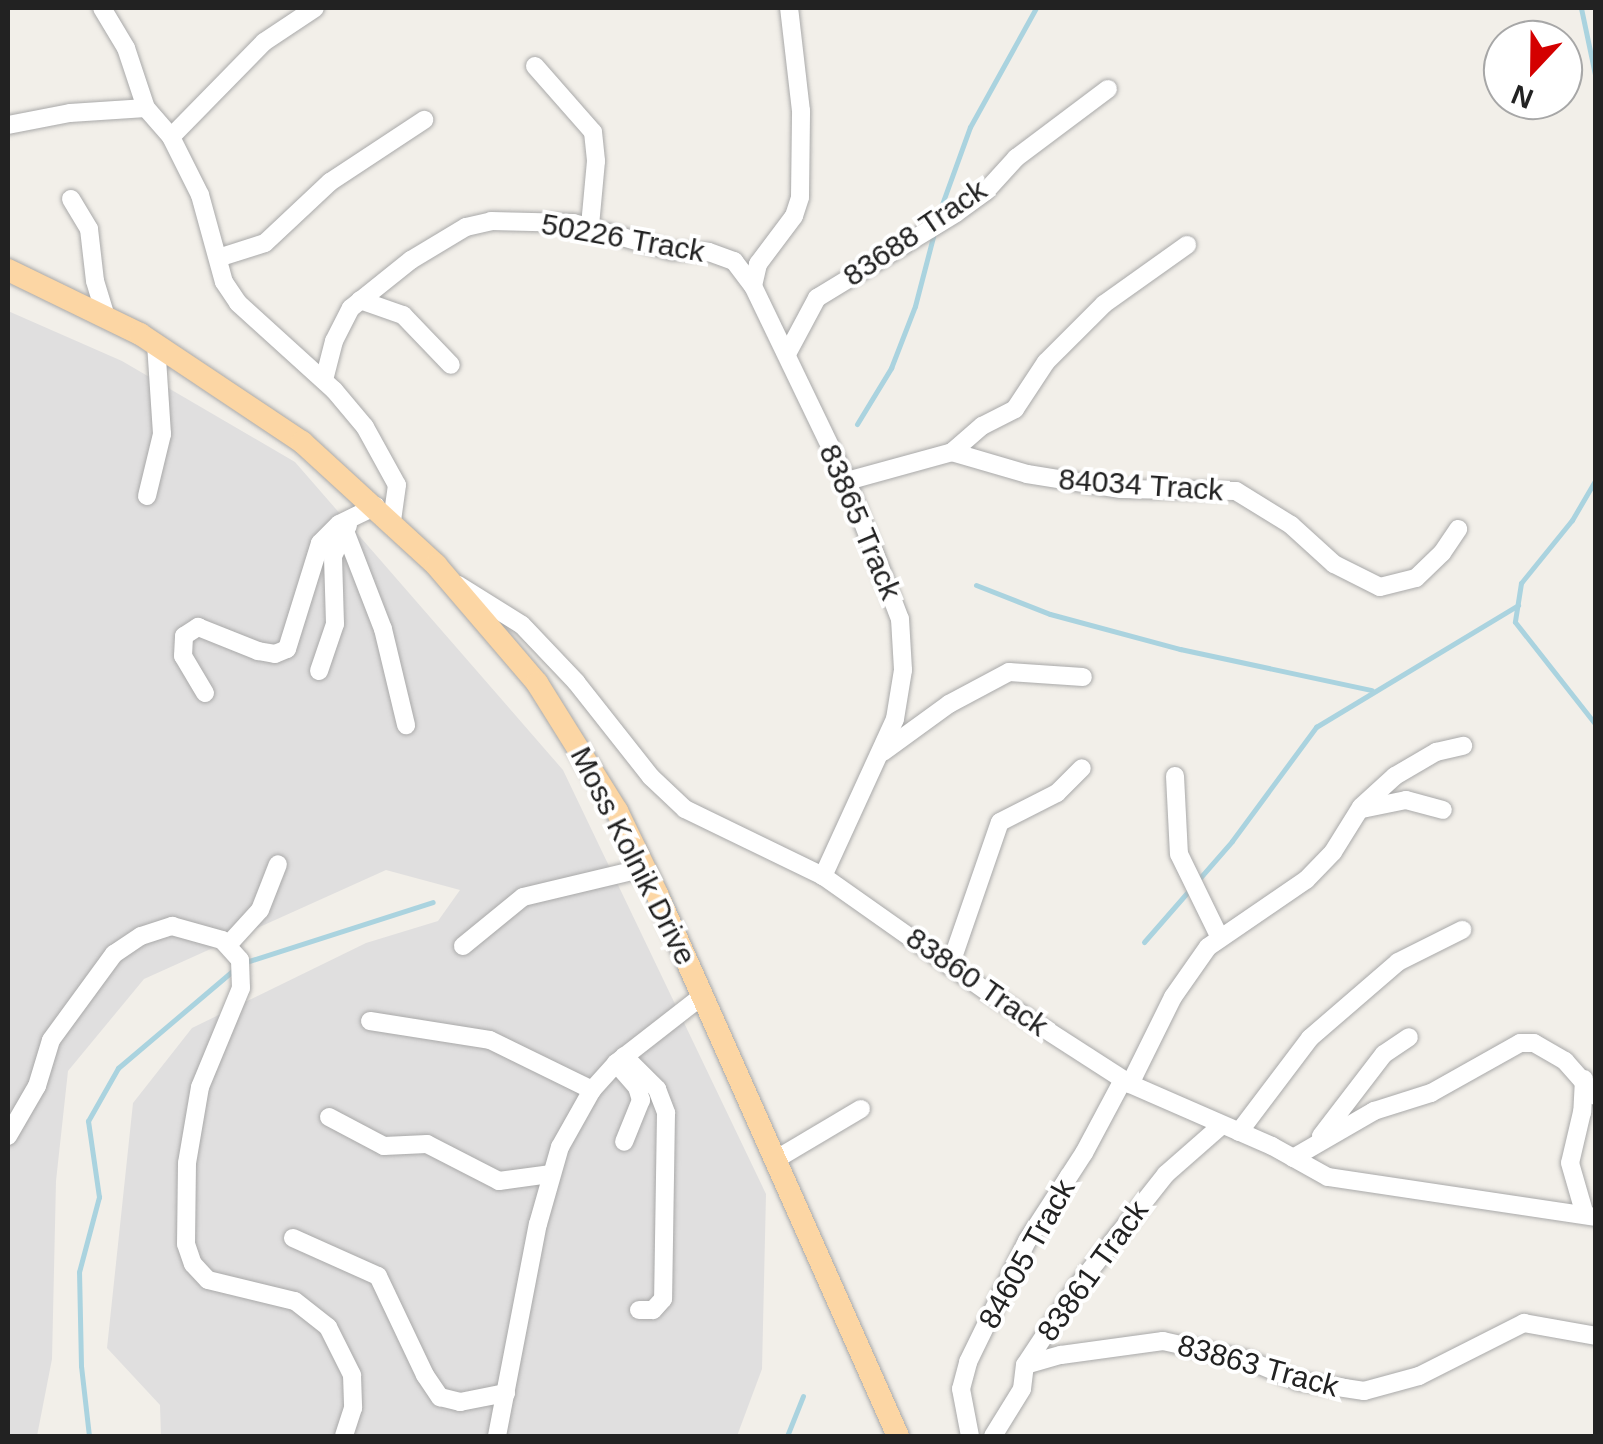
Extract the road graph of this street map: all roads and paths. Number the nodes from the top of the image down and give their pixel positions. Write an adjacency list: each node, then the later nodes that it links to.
1 (128, 8): 4 (street)
2 (315, 8): 10 (street)
3 (789, 8): 16 (street)
4 (107, 16): 7 (street)
5 (536, 66): 12 (street)
6 (1108, 88): 20 (street, 83688 Track)
7 (146, 108): 9 (street); 10 (street)
8 (424, 120): 14 (street)
9 (8, 125)
10 (171, 138): 14 (street)
11 (72, 199): 18 (street)
12 (590, 226): 16 (street, 50226 Track); 17 (street, 50226 Track)
13 (1187, 245): 23 (street)
14 (218, 258): 22 (street)
15 (8, 270): 18 (main road, Moss Kolnik Drive)
16 (753, 286): 20 (street, 83865 Track)
17 (360, 300): 21 (street); 22 (street, 50226 Track)
18 (106, 316): 19 (main road, Moss Kolnik Drive)
19 (156, 343): 25 (street); 26 (main road, Moss Kolnik Drive)
20 (786, 354): 24 (street, 83865 Track)
21 (451, 365)
22 (324, 380): 26 (street)
23 (952, 452): 24 (street); 28 (street, 84034 Track)
24 (847, 481): 35 (street, 83865 Track)
25 (146, 496)
26 (384, 513): 27 (street); 29 (main road, Moss Kolnik Drive)
27 (349, 524): 30 (street); 32 (street); 33 (street)
28 (1458, 529)
29 (449, 580): 41 (main road, Moss Kolnik Drive); 42 (street, 83860 Track)
30 (320, 671)
31 (1083, 676): 35 (street)
32 (204, 693)
33 (406, 725)
34 (1464, 746): 38 (street, 84605 Track)
35 (880, 754): 42 (street, 83865 Track)
36 (1082, 768): 47 (street)
37 (1175, 776): 44 (street)
38 (1358, 810): 39 (street); 44 (street, 84605 Track)
39 (1443, 810)
40 (278, 864): 45 (street)
41 (644, 868): 46 (street); 48 (main road, Moss Kolnik Drive)
42 (823, 876): 47 (street, 83860 Track)
43 (1462, 930): 58 (street, 83861 Track)
44 (1220, 938): 53 (street, 84605 Track)
45 (228, 945): 59 (street); 70 (street)
46 (464, 946)
47 (950, 966): 53 (street, 83860 Track)
48 (702, 996): 51 (street); 62 (main road, Moss Kolnik Drive)
49 (370, 1021): 54 (street)
50 (1409, 1037): 61 (street)
51 (620, 1060): 54 (street); 60 (street); 66 (street)
52 (1584, 1078): 55 (street); 61 (street); 64 (street)
53 (1126, 1082): 58 (street, 83860 Track); 73 (street, 84605 Track)
54 (592, 1090): 63 (street)
55 (1596, 1096)
56 (861, 1109): 62 (street)
57 (330, 1117): 63 (street)
58 (1231, 1128): 61 (street, 83860 Track); 68 (street, 83861 Track)
59 (8, 1136)
60 (624, 1142)
61 (1302, 1154): 64 (street, 83860 Track)
62 (775, 1160): 72 (main road, Moss Kolnik Drive)
63 (550, 1174): 69 (street)
64 (1590, 1216)
65 (293, 1238): 69 (street)
66 (640, 1310)
67 (1596, 1336): 68 (street, 83863 Track)
68 (1026, 1365): 74 (street, 83861 Track)
69 (506, 1393): 71 (street)
70 (344, 1436)
71 (498, 1436)
72 (898, 1436)
73 (970, 1436)
74 (993, 1436)

